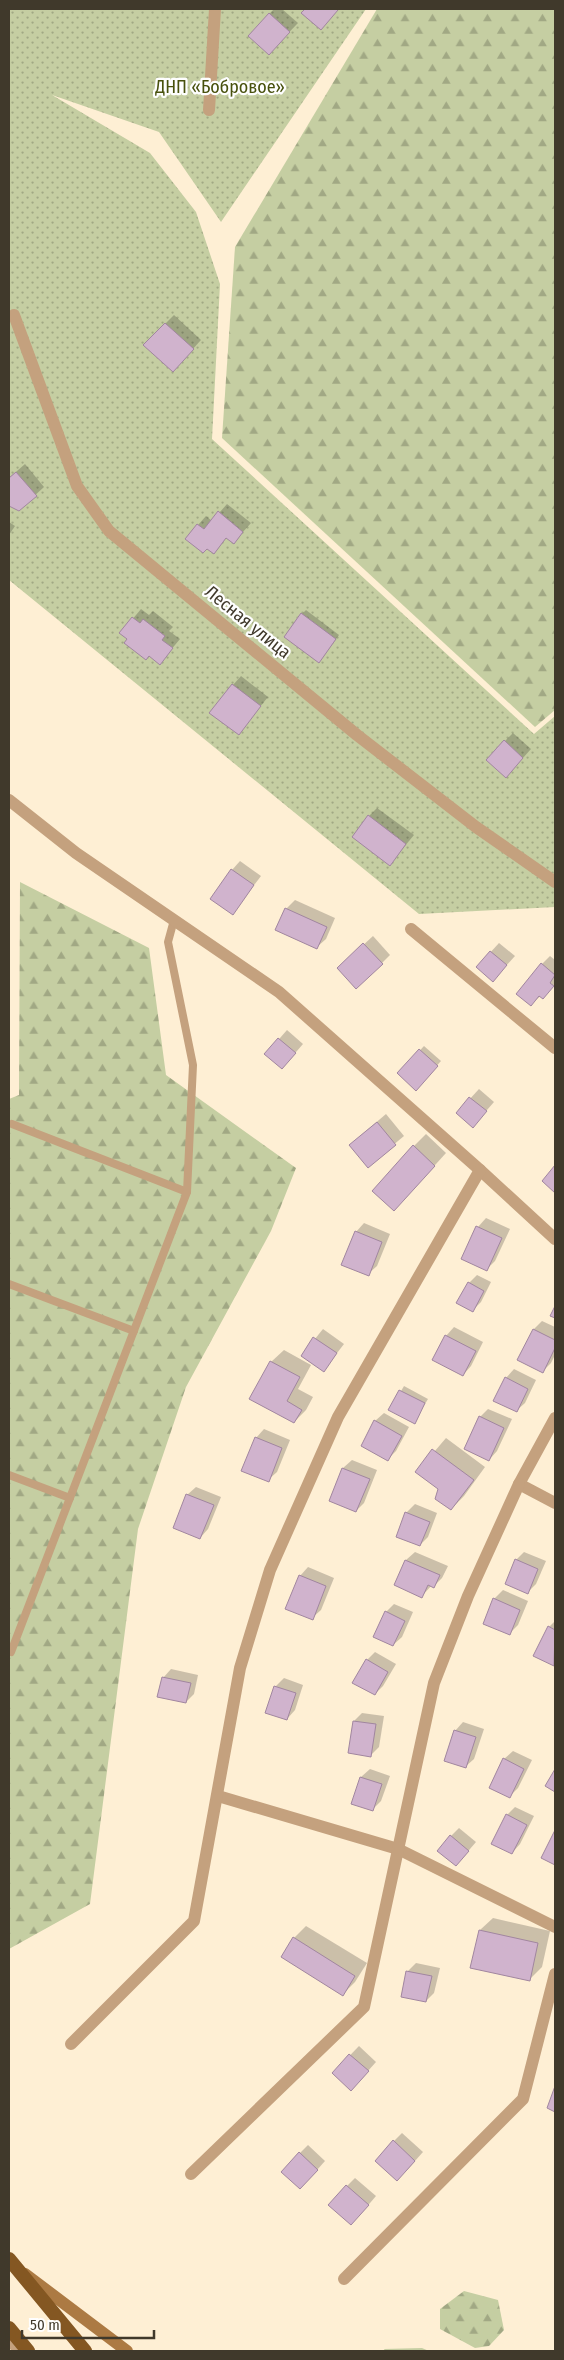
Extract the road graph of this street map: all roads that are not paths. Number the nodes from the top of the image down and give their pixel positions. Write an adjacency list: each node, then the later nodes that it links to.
1 (215, 9): 2 (street)
2 (209, 110)
3 (14, 315): 5 (street, Лесная улица)
4 (9, 800): 6 (street)
5 (555, 882)
6 (174, 920): 10 (street); 11 (lane)
7 (411, 928): 8 (street)
8 (555, 1048)
9 (12, 1124): 11 (lane)
10 (480, 1170): 12 (street); 21 (street)
11 (188, 1192): 14 (lane)
12 (555, 1239)
13 (9, 1284): 14 (lane)
14 (134, 1331): 18 (lane)
15 (555, 1418): 17 (street)
16 (9, 1475): 18 (lane)
17 (519, 1484): 19 (street); 22 (street)
18 (70, 1498): 20 (lane)
19 (555, 1503)
20 (11, 1652)
21 (218, 1796): 22 (street); 25 (street)
22 (398, 1849): 23 (street); 26 (street)
23 (555, 1927)
24 (555, 1974): 28 (street)
25 (71, 2044)
26 (191, 2174)
27 (11, 2262): 33 (highway); 34 (main road)
28 (344, 2280)
29 (9, 2328): 32 (highway)
30 (9, 2341): 31 (street)
31 (23, 2351)
32 (28, 2351)
33 (85, 2351)
34 (127, 2351)

